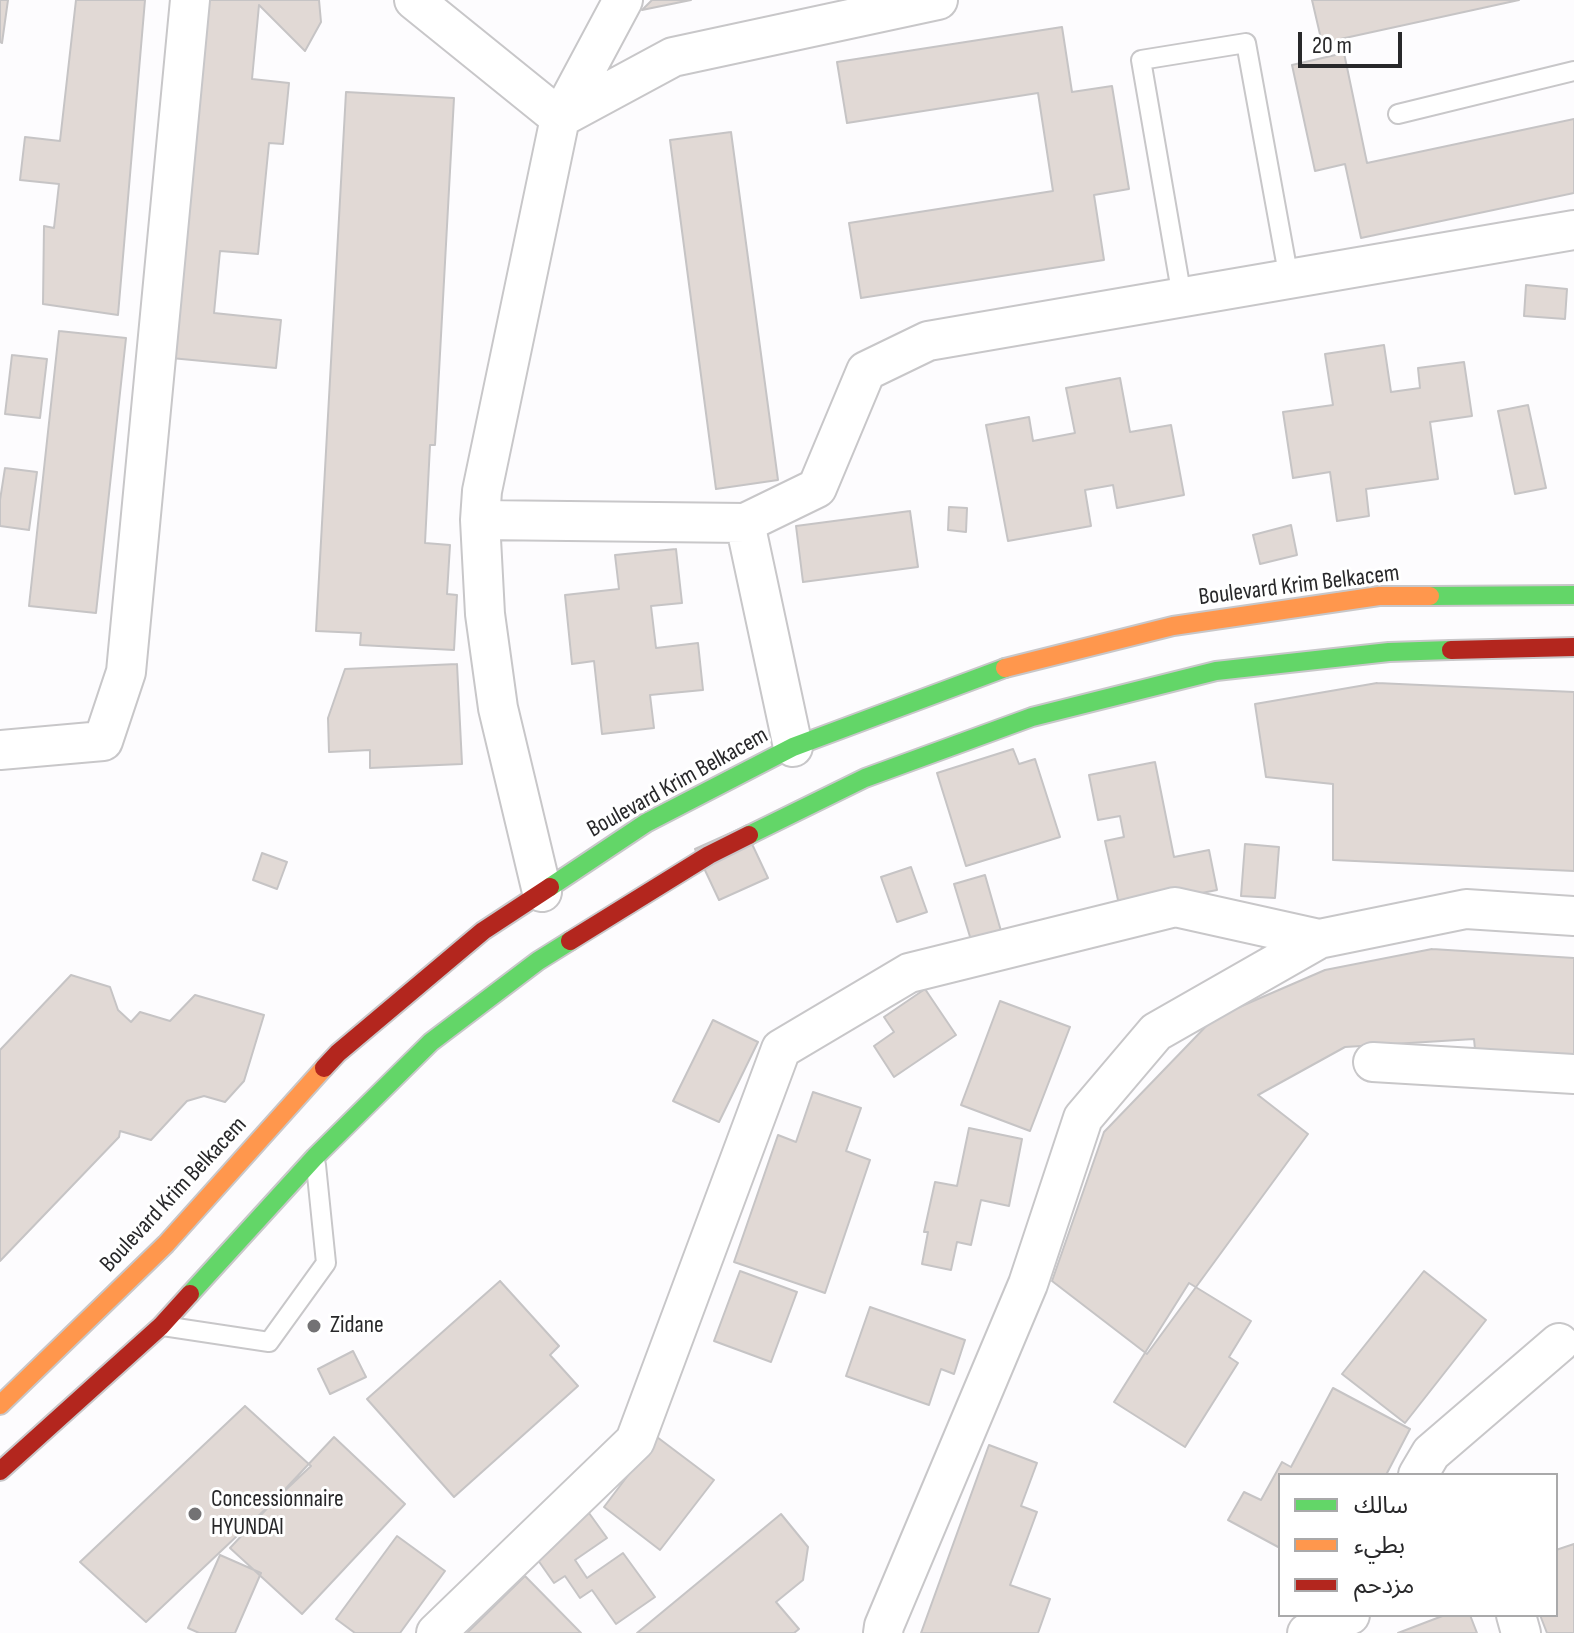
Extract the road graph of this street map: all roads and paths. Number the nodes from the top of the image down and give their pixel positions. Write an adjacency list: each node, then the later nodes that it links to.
1 (190, 0): 16 (street)
2 (414, 0): 7 (street)
3 (623, 0): 7 (street)
4 (938, 0): 7 (street)
5 (1574, 71): 6 (lane)
6 (1398, 114)
7 (560, 118): 11 (street)
8 (1574, 230): 9 (street)
9 (1289, 279): 10 (street); 10 (lane)
10 (1182, 297): 12 (street)
11 (480, 520): 12 (street); 17 (street)
12 (745, 523): 15 (street)
13 (1574, 595): 15 (main road, Boulevard Krim Belkacem)
14 (1574, 647): 22 (main road)
15 (793, 747): 17 (main road, Boulevard Krim Belkacem)
16 (0, 750)
17 (542, 892): 25 (main road, Boulevard Krim Belkacem)
18 (1574, 916): 19 (street)
19 (1319, 939): 28 (street); 29 (street)
20 (1373, 1062): 21 (street)
21 (1574, 1074)
22 (315, 1157): 23 (main road); 23 (lane)
23 (161, 1326): 26 (main road)
24 (1559, 1343): 27 (street)
25 (0, 1405)
26 (0, 1471)
27 (1419, 1473)
28 (881, 1631)
29 (436, 1633)

